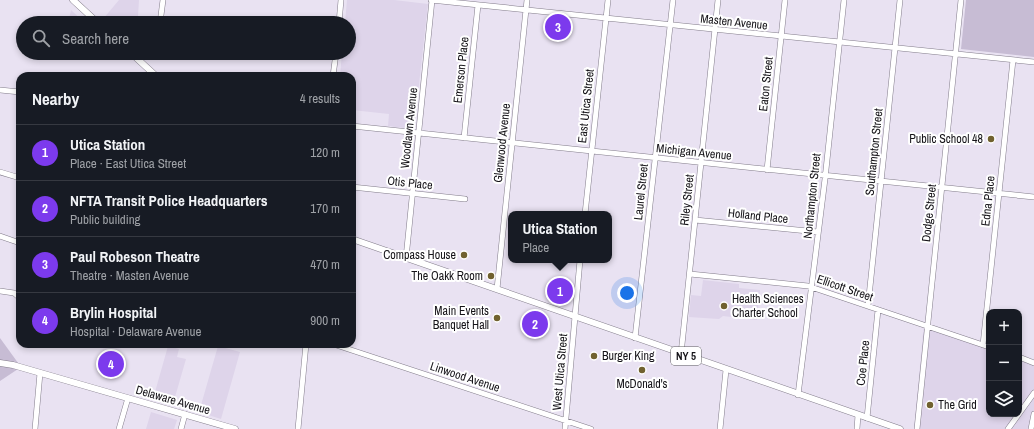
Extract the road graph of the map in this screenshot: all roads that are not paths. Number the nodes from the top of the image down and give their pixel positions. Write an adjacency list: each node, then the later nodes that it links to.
1 (73, 0): 15 (main road)
2 (163, 0): 16 (street)
3 (341, 0): 17 (street)
4 (432, 0): 13 (street, Masten Avenue); 34 (street, Woodlawn Avenue)
5 (527, 0): 14 (street, Glenwood Avenue)
6 (608, 0): 18 (street, East Utica Street)
7 (673, 0): 19 (street, Laurel Street)
8 (718, 0): 20 (street, Riley Street)
9 (785, 0): 21 (street, Eaton Street)
10 (844, 0): 22 (street, Northampton Street)
11 (900, 0): 23 (street, Southampton Street)
12 (961, 0): 24 (street, Dodge Street)
13 (478, 5): 14 (street, Masten Avenue); 35 (street, Emerson Place)
14 (526, 10): 18 (street, Masten Avenue); 36 (street, Glenwood Avenue)
15 (90, 16)
16 (161, 16)
17 (340, 16)
18 (606, 18): 19 (street, Masten Avenue); 37 (street, East Utica Street)
19 (670, 25): 20 (street, Masten Avenue); 38 (street, Laurel Street)
20 (715, 30): 21 (street, Masten Avenue); 39 (street, Riley Street)
21 (781, 36): 22 (street, Masten Avenue); 40 (street, Eaton Street)
22 (839, 42): 23 (street, Masten Avenue); 42 (street, Northampton Street)
23 (895, 48): 24 (street, Masten Avenue); 44 (street, Southampton Street)
24 (955, 54): 27 (street, Masten Avenue); 46 (street, Dodge Street)
25 (139, 60): 29 (main road)
26 (335, 60): 30 (street)
27 (1013, 60): 28 (street, Masten Avenue); 48 (street, Edna Place)
28 (1034, 62)
29 (152, 72)
30 (334, 72)
31 (0, 90): 32 (street)
32 (16, 92)
33 (356, 126): 34 (street, Michigan Avenue)
34 (418, 133): 35 (street, Michigan Avenue); 47 (street, Woodlawn Avenue)
35 (464, 138): 36 (street, Michigan Avenue)
36 (512, 143): 37 (street, Michigan Avenue); 61 (street, Glenwood Avenue)
37 (591, 152): 38 (street, Michigan Avenue); 51 (street, East Utica Street)
38 (655, 158): 39 (street, Michigan Avenue); 68 (street, Laurel Street)
39 (701, 163): 40 (street, Michigan Avenue); 52 (street, Riley Street)
40 (767, 170): 42 (street, Michigan Avenue)
41 (0, 172): 43 (street)
42 (825, 175): 44 (street, Michigan Avenue); 53 (street, Northampton Street)
43 (16, 177)
44 (882, 181): 46 (street, Michigan Avenue); 64 (street, Southampton Street)
45 (356, 187): 47 (street, Otis Place)
46 (942, 188): 48 (street, Michigan Avenue); 67 (street, Dodge Street)
47 (412, 193): 50 (street, Otis Place); 57 (street, Woodlawn Avenue)
48 (999, 193): 49 (street, Michigan Avenue); 69 (street, Edna Place)
49 (1034, 197)
50 (465, 199)
51 (585, 211)
52 (695, 220): 53 (street, Holland Place); 59 (street, Riley Street)
53 (818, 232): 60 (street, Northampton Street)
54 (0, 236): 56 (street)
55 (356, 240): 57 (main road, NY 5)
56 (16, 242)
57 (406, 258): 61 (main road, NY 5)
58 (580, 263): 66 (street)
59 (690, 274): 60 (street, Ellicott Street); 73 (street, Riley Street)
60 (812, 287): 64 (street, Ellicott Street); 82 (street, Northampton Street)
61 (497, 289): 66 (main road, NY 5)
62 (0, 291): 63 (street)
63 (16, 295)
64 (868, 306): 65 (street, Ellicott Street)
65 (878, 310): 67 (street, Ellicott Street); 87 (street, Coe Place)
66 (575, 316): 68 (main road, NY 5); 88 (street, West Utica Street)
67 (927, 326): 69 (street, Ellicott Street); 99 (street, Dodge Street)
68 (635, 338): 73 (main road, NY 5)
69 (983, 345): 70 (street, Ellicott Street)
70 (986, 346)
71 (306, 348): 93 (street)
72 (345, 348): 88 (street, Linwood Avenue)
73 (681, 354): 79 (main road, NY 5)
74 (0, 358): 78 (main road, Delaware Avenue)
75 (1022, 359): 77 (street)
76 (0, 363): 78 (main road, Delaware Avenue)
77 (1034, 363)
78 (13, 365): 80 (main road, Delaware Avenue)
79 (726, 370): 82 (main road, NY 5); 96 (street)
80 (40, 373): 83 (main road, Delaware Avenue); 89 (street)
81 (1034, 393): 100 (street)
82 (798, 395): 85 (main road, NY 5)
83 (128, 398): 84 (main road, Delaware Avenue); 90 (street)
84 (185, 414): 91 (street); 92 (main road, Delaware Avenue)
85 (858, 414): 87 (main road, NY 5); 97 (street)
86 (1034, 414): 101 (street)
87 (867, 418): 98 (main road, NY 5)
88 (565, 420): 94 (street, West Utica Street); 95 (street, Linwood Avenue)
89 (35, 429)
90 (119, 429)
91 (180, 429)
92 (235, 429)
93 (298, 429)
94 (565, 429)
95 (591, 429)
96 (720, 429)
97 (857, 429)
98 (900, 429)
99 (916, 429)
100 (1008, 429)
101 (1031, 429)

